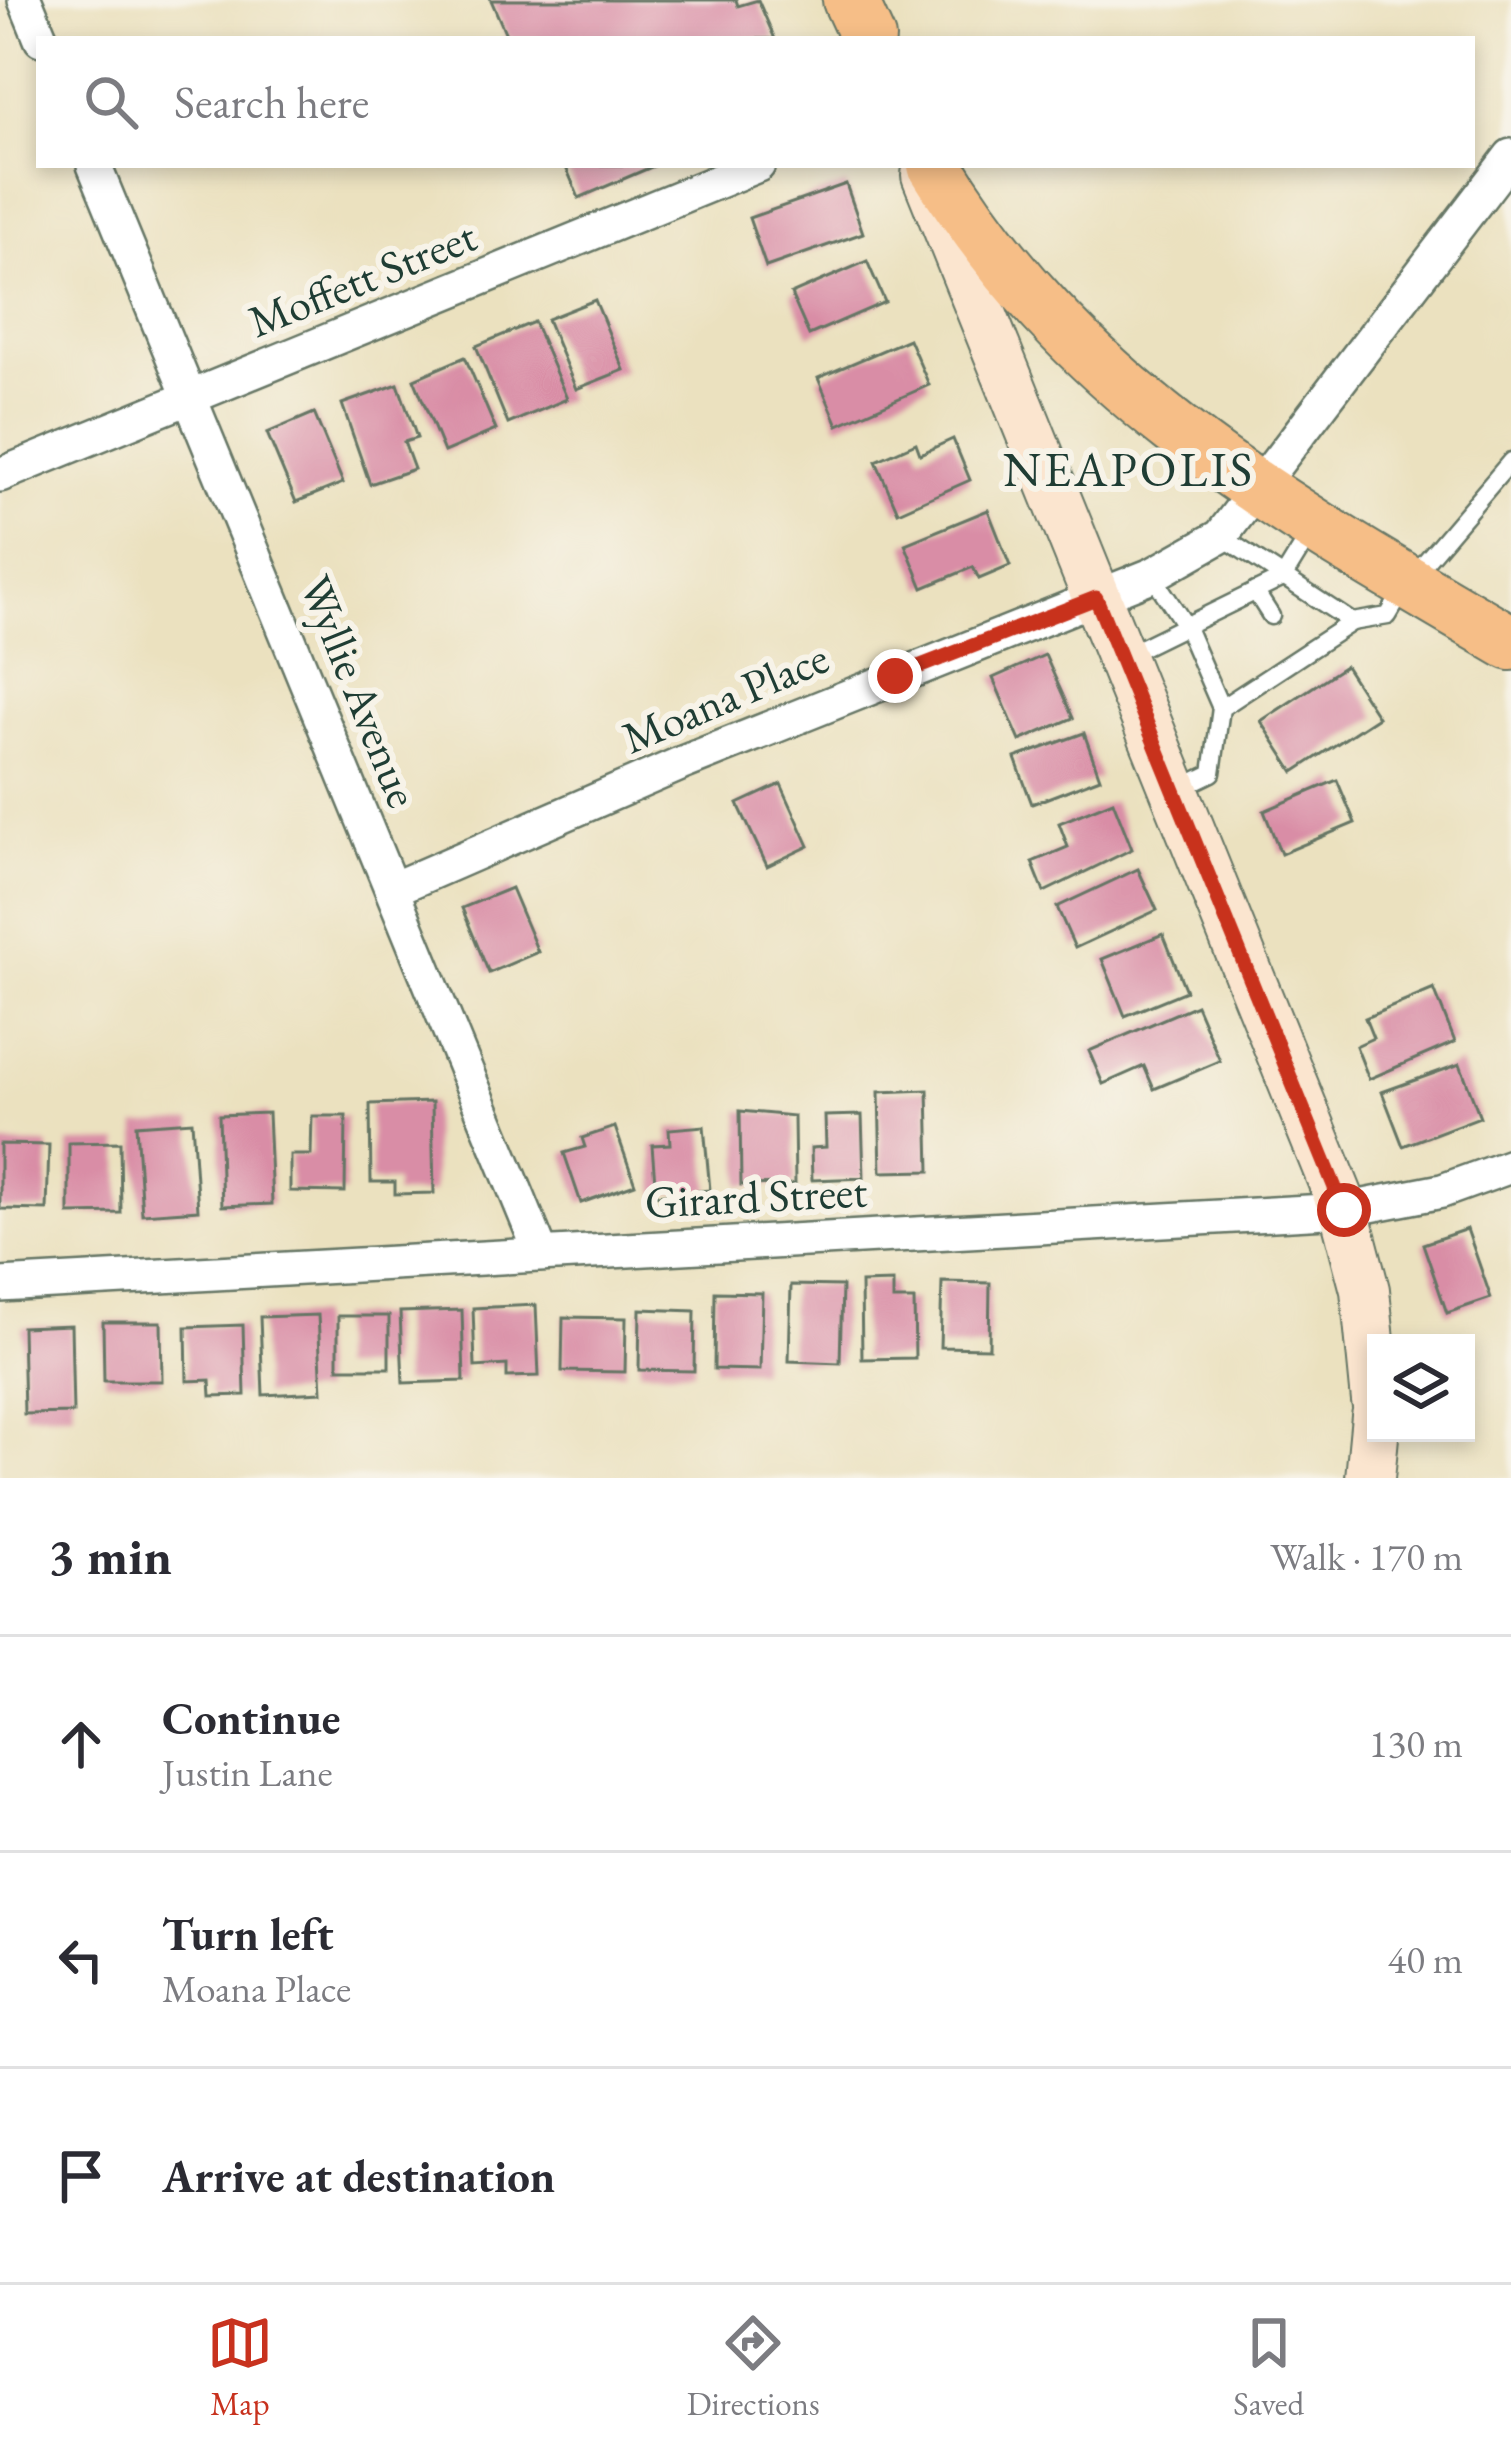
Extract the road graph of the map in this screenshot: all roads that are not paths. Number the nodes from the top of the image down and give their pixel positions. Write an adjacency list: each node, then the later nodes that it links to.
1 (25, 0): 3 (street)
2 (850, 0): 4 (main road)
3 (40, 36)
4 (867, 36)
5 (1511, 156): 13 (street, Moana Place)
6 (95, 168): 10 (street, Wyllie Avenue)
7 (751, 168): 10 (street, Moffett Street)
8 (923, 168): 20 (main road)
9 (937, 168): 13 (main road)
10 (190, 397): 12 (street, Moffett Street); 28 (street, Wyllie Avenue)
11 (1511, 461): 18 (lane)
12 (0, 475)
13 (1258, 493): 14 (main road); 15 (street, Moana Place)
14 (1312, 529): 17 (lane); 18 (main road)
15 (1221, 536): 16 (street, Moana Place); 17 (lane)
16 (1152, 575): 20 (street, Moana Place); 23 (lane)
17 (1283, 578): 19 (lane); 22 (lane)
18 (1408, 583): 22 (lane); 24 (main road)
19 (1256, 591): 21 (lane); 23 (lane)
20 (1096, 598): 25 (main road); 28 (street, Moana Place)
21 (1271, 616)
22 (1352, 622): 26 (lane)
23 (1185, 625): 25 (lane); 26 (lane)
24 (1511, 643)
25 (1120, 658): 27 (main road)
26 (1221, 708): 27 (lane)
27 (1173, 792): 30 (main road)
28 (393, 889): 31 (street, Wyllie Avenue)
29 (1511, 1166): 30 (street, Girard Street)
30 (1344, 1210): 31 (street, Girard Street); 33 (main road)
31 (541, 1253): 32 (street, Girard Street)
32 (0, 1285)
33 (1369, 1334)
34 (1373, 1442): 35 (main road)
35 (1370, 1478)

